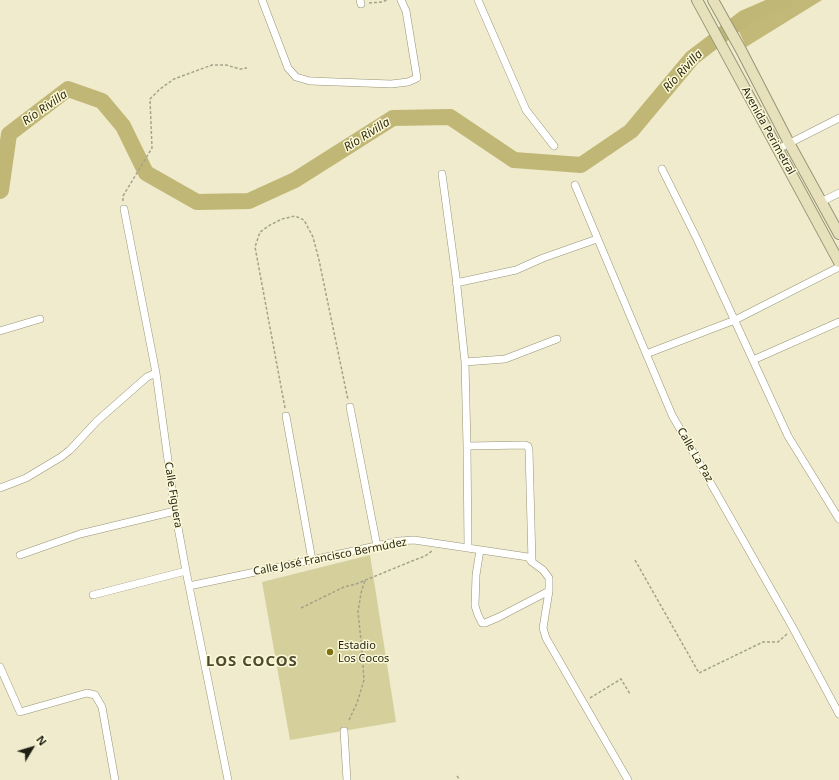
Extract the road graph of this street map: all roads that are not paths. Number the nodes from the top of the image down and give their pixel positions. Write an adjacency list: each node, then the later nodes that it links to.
1 (262, 0): 2 (street)
2 (402, 0)
3 (478, 0): 8 (street)
4 (697, 0): 9 (main road, Avenida Perimetral)
5 (713, 0): 7 (main road, Avenida Perimetral)
6 (839, 118): 7 (street)
7 (789, 143): 9 (street); 14 (main road, Avenida Perimetral)
8 (554, 146)
9 (778, 149): 18 (main road, Avenida Perimetral)
10 (662, 168): 22 (street)
11 (442, 174): 20 (street)
12 (574, 185): 17 (street, Calle La Paz)
13 (839, 193): 14 (street)
14 (821, 202): 16 (main road, Avenida Perimetral)
15 (124, 209): 29 (street, Calle Figuera)
16 (839, 234)
17 (597, 239): 20 (street); 26 (street, Calle La Paz)
18 (839, 262)
19 (839, 267): 22 (street)
20 (456, 283): 28 (street)
21 (40, 318): 24 (street)
22 (735, 320): 26 (street); 27 (street)
23 (839, 322): 27 (street)
24 (0, 331)
25 (557, 339): 28 (street)
26 (646, 354): 47 (street, Calle La Paz)
27 (753, 360): 35 (street)
28 (465, 362): 32 (street)
29 (156, 373): 33 (street); 34 (street, Calle Figuera)
30 (350, 408): 36 (street)
31 (286, 416): 40 (street)
32 (467, 446): 37 (street); 41 (street)
33 (0, 488)
34 (175, 511): 39 (street); 42 (street, Calle Figuera)
35 (839, 519)
36 (377, 546): 37 (street, Calle José Francisco Bermúdez); 40 (street, Calle José Francisco Bermúdez)
37 (468, 548): 38 (street, Calle José Francisco Bermúdez)
38 (480, 550): 41 (street, Calle José Francisco Bermúdez); 44 (street)
39 (20, 555)
40 (312, 560): 43 (street, Calle José Francisco Bermúdez)
41 (532, 562): 44 (street, Calle José Francisco Bermúdez)
42 (186, 571): 43 (street, Calle Figuera); 45 (street)
43 (189, 586): 50 (street, Calle Figuera)
44 (549, 591): 52 (street, Calle José Francisco Bermúdez)
45 (93, 595)
46 (0, 667): 49 (street)
47 (839, 714)
48 (344, 731): 51 (street)
49 (115, 780)
50 (228, 780)
51 (348, 780)
52 (628, 780)

